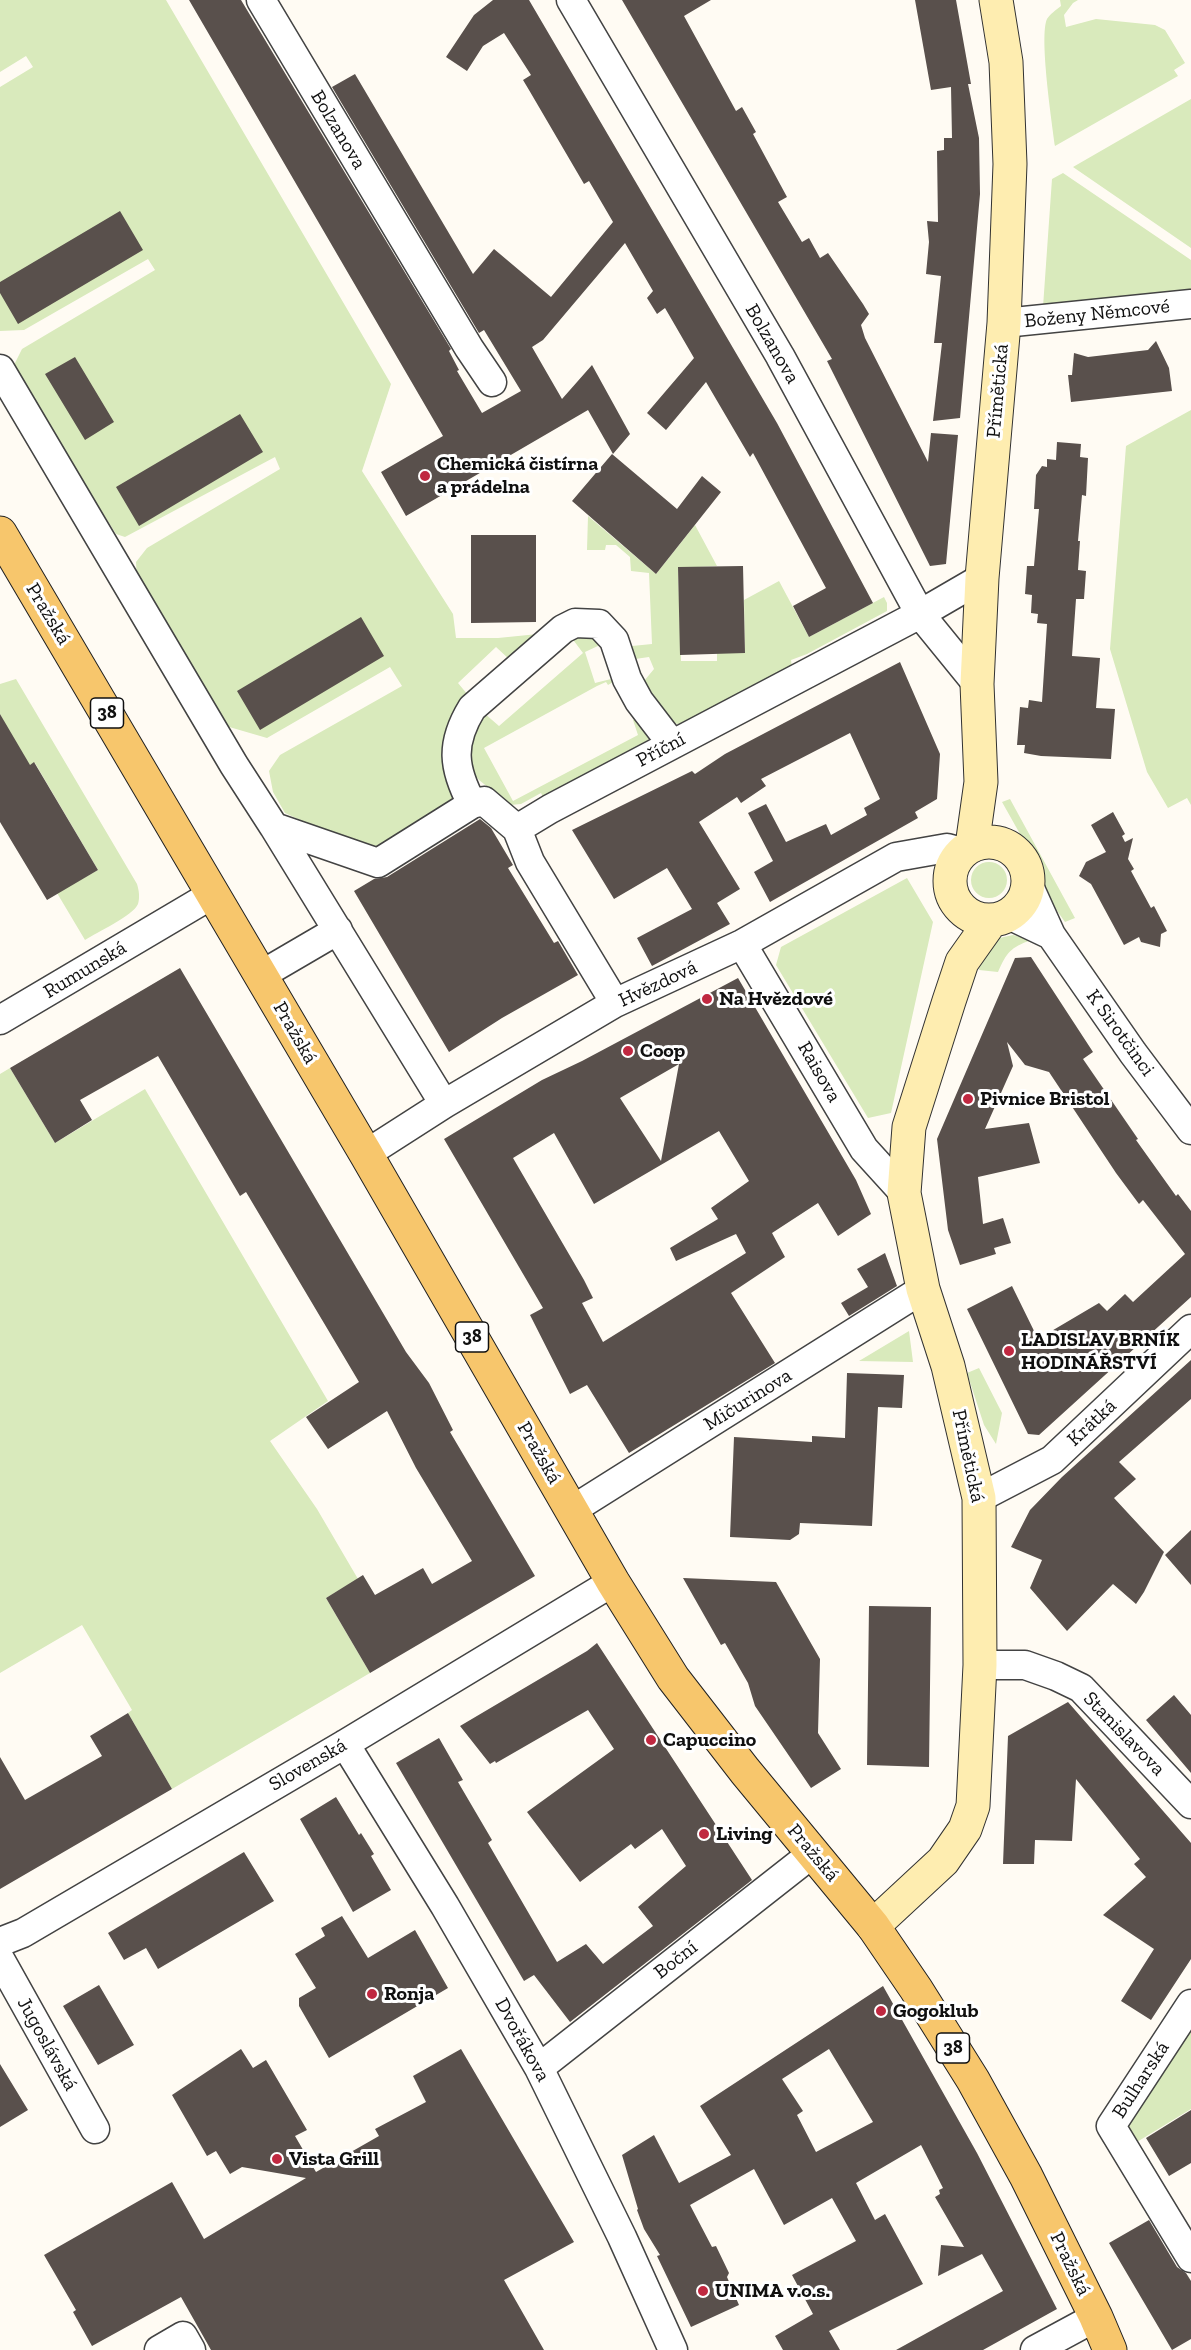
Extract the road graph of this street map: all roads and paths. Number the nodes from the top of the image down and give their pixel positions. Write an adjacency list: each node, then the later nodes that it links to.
1 (261, 0): 7 (street, Bolzanova)
2 (571, 0): 10 (street, Bolzanova)
3 (996, 0): 5 (main road, Přímětická)
4 (1191, 304): 5 (street, Boženy Němcové)
5 (1004, 323): 9 (main road, Přímětická)
6 (0, 369): 15 (street)
7 (492, 382)
8 (0, 533): 20 (main road, Pražská / 38)
9 (982, 578): 10 (street, Příční); 11 (main road, Přímětická)
10 (920, 614): 11 (street, Bolzanova); 12 (street, Příční)
11 (977, 684): 13 (main road, Přímětická)
12 (672, 744): 14 (street); 16 (street, Příční)
13 (981, 782): 17 (main road, Přímětická); 18 (main road, Přímětická)
14 (472, 804): 15 (street); 16 (street)
15 (274, 827): 23 (street)
16 (517, 829): 28 (street)
17 (1011, 848): 18 (main road); 19 (main road)
18 (967, 849): 21 (main road); 25 (street, Hvězdová)
19 (1028, 884): 22 (main road); 24 (street, K Sirotčinci)
20 (213, 894): 27 (main road, Pražská / 38); 29 (street, Rumunská)
21 (955, 901): 22 (main road); 26 (main road, Přímětická)
22 (1000, 918): 24 (street, K Sirotčinci); 26 (main road, Přímětická)
23 (338, 930): 27 (street); 30 (street)
24 (1051, 935): 31 (street, K Sirotčinci)
25 (742, 945): 28 (street, Hvězdová); 33 (street, Raisova)
26 (962, 962): 33 (main road, Přímětická)
27 (261, 975): 32 (main road, Pražská / 38)
28 (615, 1003): 30 (street, Hvězdová)
29 (0, 1020)
30 (444, 1104): 32 (street, Hvězdová)
31 (1191, 1130)
32 (366, 1154): 37 (main road, Pražská / 38)
33 (904, 1193): 34 (main road, Přímětická)
34 (923, 1289): 36 (main road, Přímětická); 37 (street, Mičurinova)
35 (1191, 1329): 36 (street, Krátká)
36 (980, 1498): 39 (main road, Přímětická)
37 (572, 1510): 38 (main road, Pražská / 38)
38 (613, 1582): 40 (street, Slovenská); 42 (main road, Pražská / 38)
39 (980, 1665): 41 (street, Stanislavova); 43 (main road, Přímětická)
40 (345, 1744): 44 (street, Slovenská); 47 (street, Dvořákova)
41 (1191, 1803)
42 (813, 1853): 43 (main road, Pražská / 38); 47 (street, Boční)
43 (873, 1926): 50 (main road, Pražská / 38)
44 (0, 1942)
45 (0, 1959): 48 (street, Jugoslávská)
46 (1191, 2004): 49 (street, Bulharská)
47 (539, 2068): 53 (street, Dvořákova)
48 (94, 2129)
49 (1191, 2258)
50 (1096, 2317): 54 (street); 55 (main road, Pražská / 38)
51 (159, 2350): 52 (street)
52 (191, 2350)
53 (673, 2350)
54 (1035, 2350)
55 (1110, 2350)

